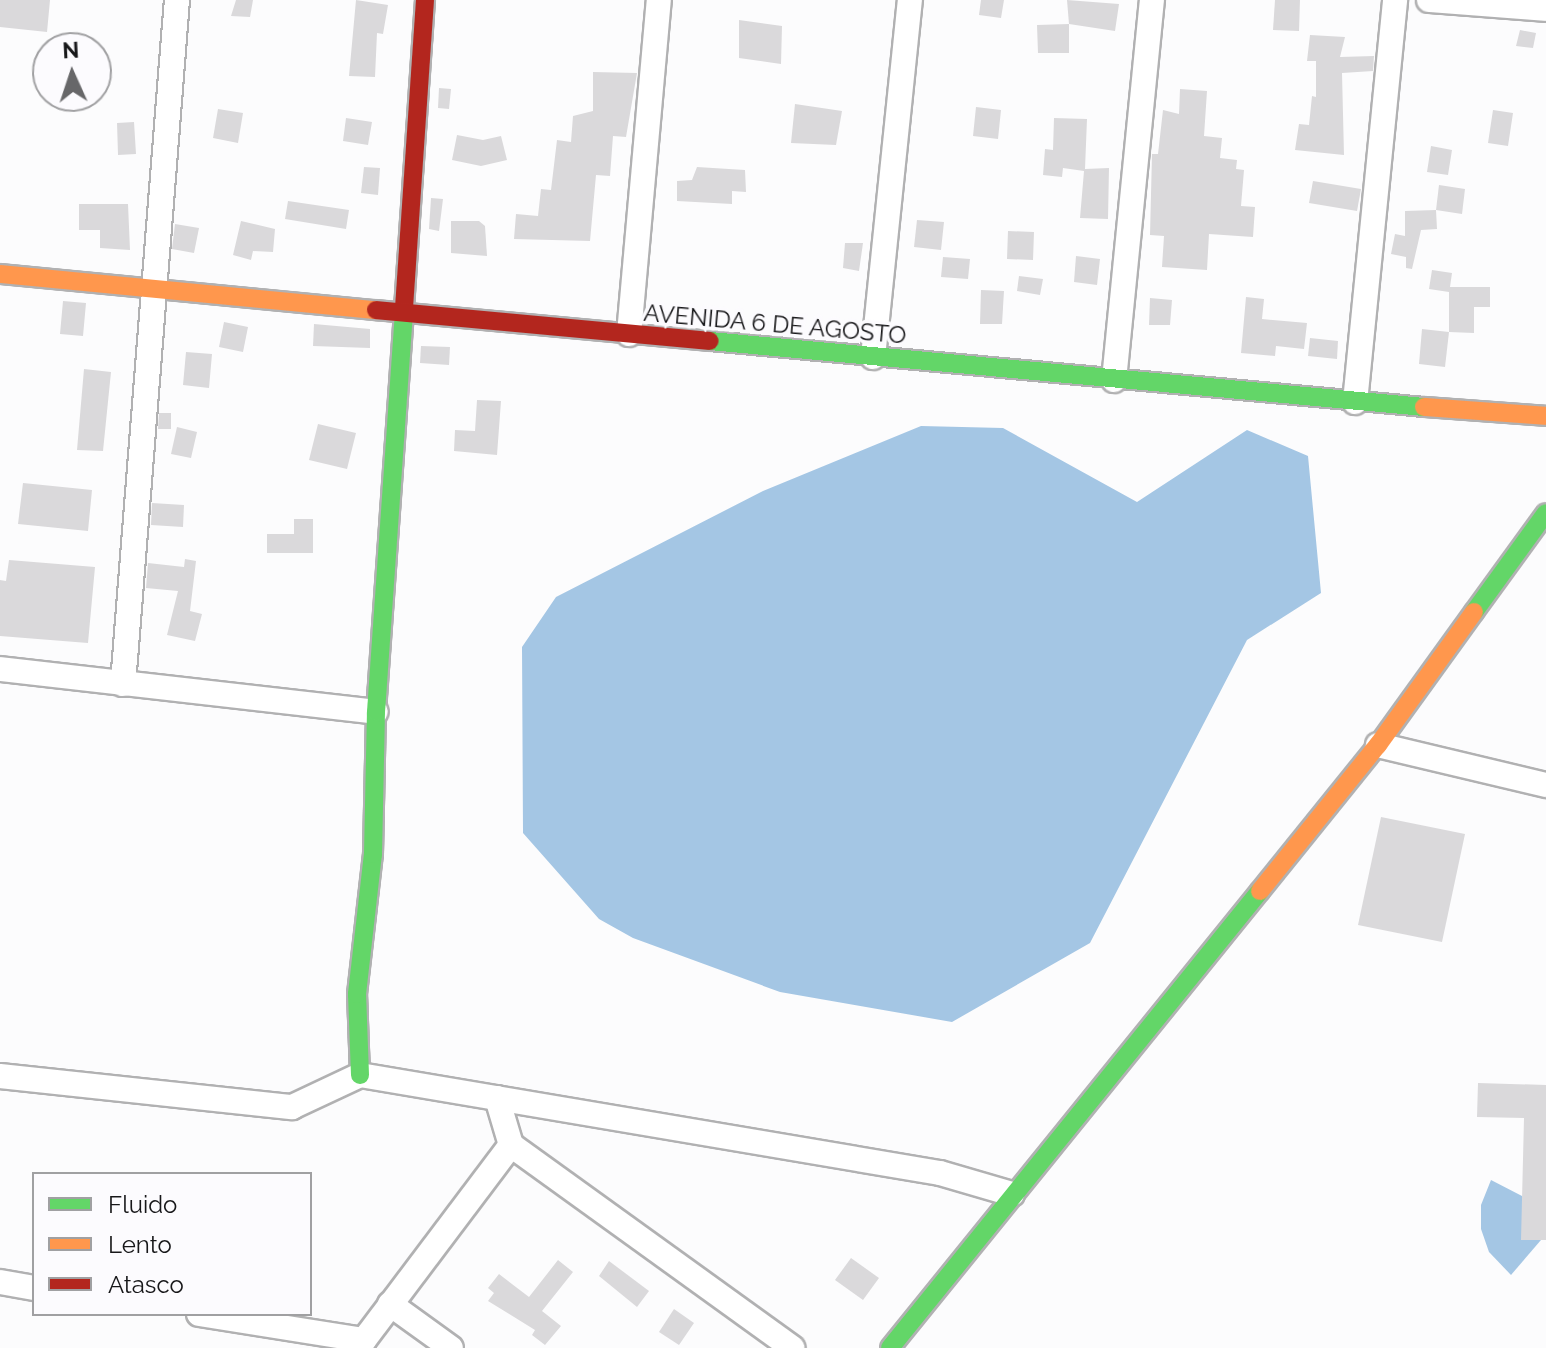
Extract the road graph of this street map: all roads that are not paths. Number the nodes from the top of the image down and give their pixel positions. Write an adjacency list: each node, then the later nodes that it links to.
1 (177, 0): 10 (street)
2 (425, 0): 11 (street)
3 (659, 0): 12 (street)
4 (910, 0): 13 (street)
5 (1152, 0): 14 (street)
6 (1395, 0): 15 (street)
7 (1429, 0): 8 (street)
8 (1546, 9)
9 (0, 274): 10 (street, AVENIDA 6 DE AGOSTO)
10 (156, 291): 11 (street, AVENIDA 6 DE AGOSTO); 19 (street)
11 (402, 311): 12 (street, AVENIDA 6 DE AGOSTO); 20 (street)
12 (629, 334): 13 (street, AVENIDA 6 DE AGOSTO)
13 (873, 357): 14 (street, AVENIDA 6 DE AGOSTO)
14 (1114, 380): 15 (street, AVENIDA 6 DE AGOSTO)
15 (1355, 402): 16 (street, AVENIDA 6 DE AGOSTO)
16 (1546, 416)
17 (1546, 513): 21 (street)
18 (0, 669): 19 (street)
19 (123, 684): 20 (street)
20 (376, 712): 23 (street)
21 (1378, 745): 22 (street); 27 (street)
22 (1546, 785)
23 (360, 1075): 24 (street); 25 (street)
24 (0, 1076)
25 (497, 1098): 26 (street); 27 (street)
26 (511, 1145): 30 (street); 34 (street)
27 (1012, 1194): 35 (street)
28 (0, 1282): 29 (street)
29 (32, 1288)
30 (390, 1304): 32 (street); 33 (street)
31 (210, 1316): 32 (street)
32 (361, 1344)
33 (451, 1348)
34 (792, 1348)
35 (890, 1348)

